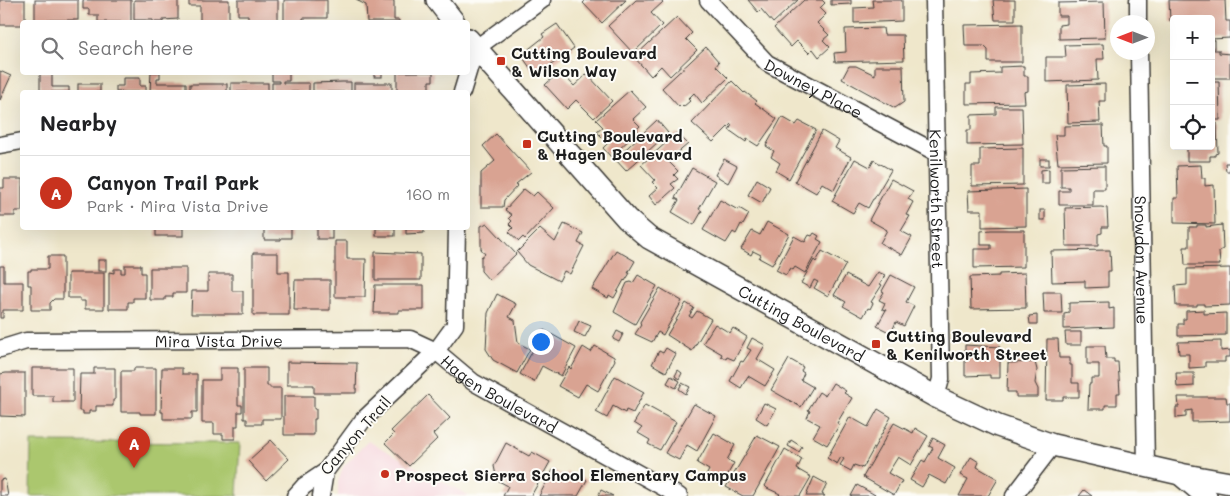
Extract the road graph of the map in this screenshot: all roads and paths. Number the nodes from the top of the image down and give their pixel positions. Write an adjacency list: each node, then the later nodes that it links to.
1 (437, 0): 7 (street)
2 (542, 0): 8 (street)
3 (708, 0): 14 (street, Downey Place)
4 (934, 0): 14 (street, Kenilworth Street)
5 (1138, 0): 6 (street)
6 (1138, 15)
7 (452, 20)
8 (471, 44): 18 (street, Cutting Boulevard)
9 (1139, 60): 20 (street, Snowdon Avenue)
10 (465, 75): 11 (street)
11 (462, 90)
12 (20, 142): 13 (street)
13 (0, 145)
14 (937, 153): 18 (street, Kenilworth Street)
15 (457, 230): 17 (street, Hagen Boulevard)
16 (0, 349): 17 (street, Mira Vista Drive)
17 (436, 351): 21 (street, Canyon Trail); 26 (street, Hagen Boulevard)
18 (936, 397): 19 (street, Cutting Boulevard)
19 (1053, 445): 20 (street, Cutting Boulevard); 27 (street)
20 (1146, 466): 22 (street, Cutting Boulevard)
21 (325, 472): 24 (street, Canyon Trail); 25 (street)
22 (1180, 474): 23 (street); 28 (street, Cutting Boulevard)
23 (1230, 483)
24 (295, 496)
25 (321, 496)
26 (679, 496)
27 (1014, 496)
28 (1206, 496)

